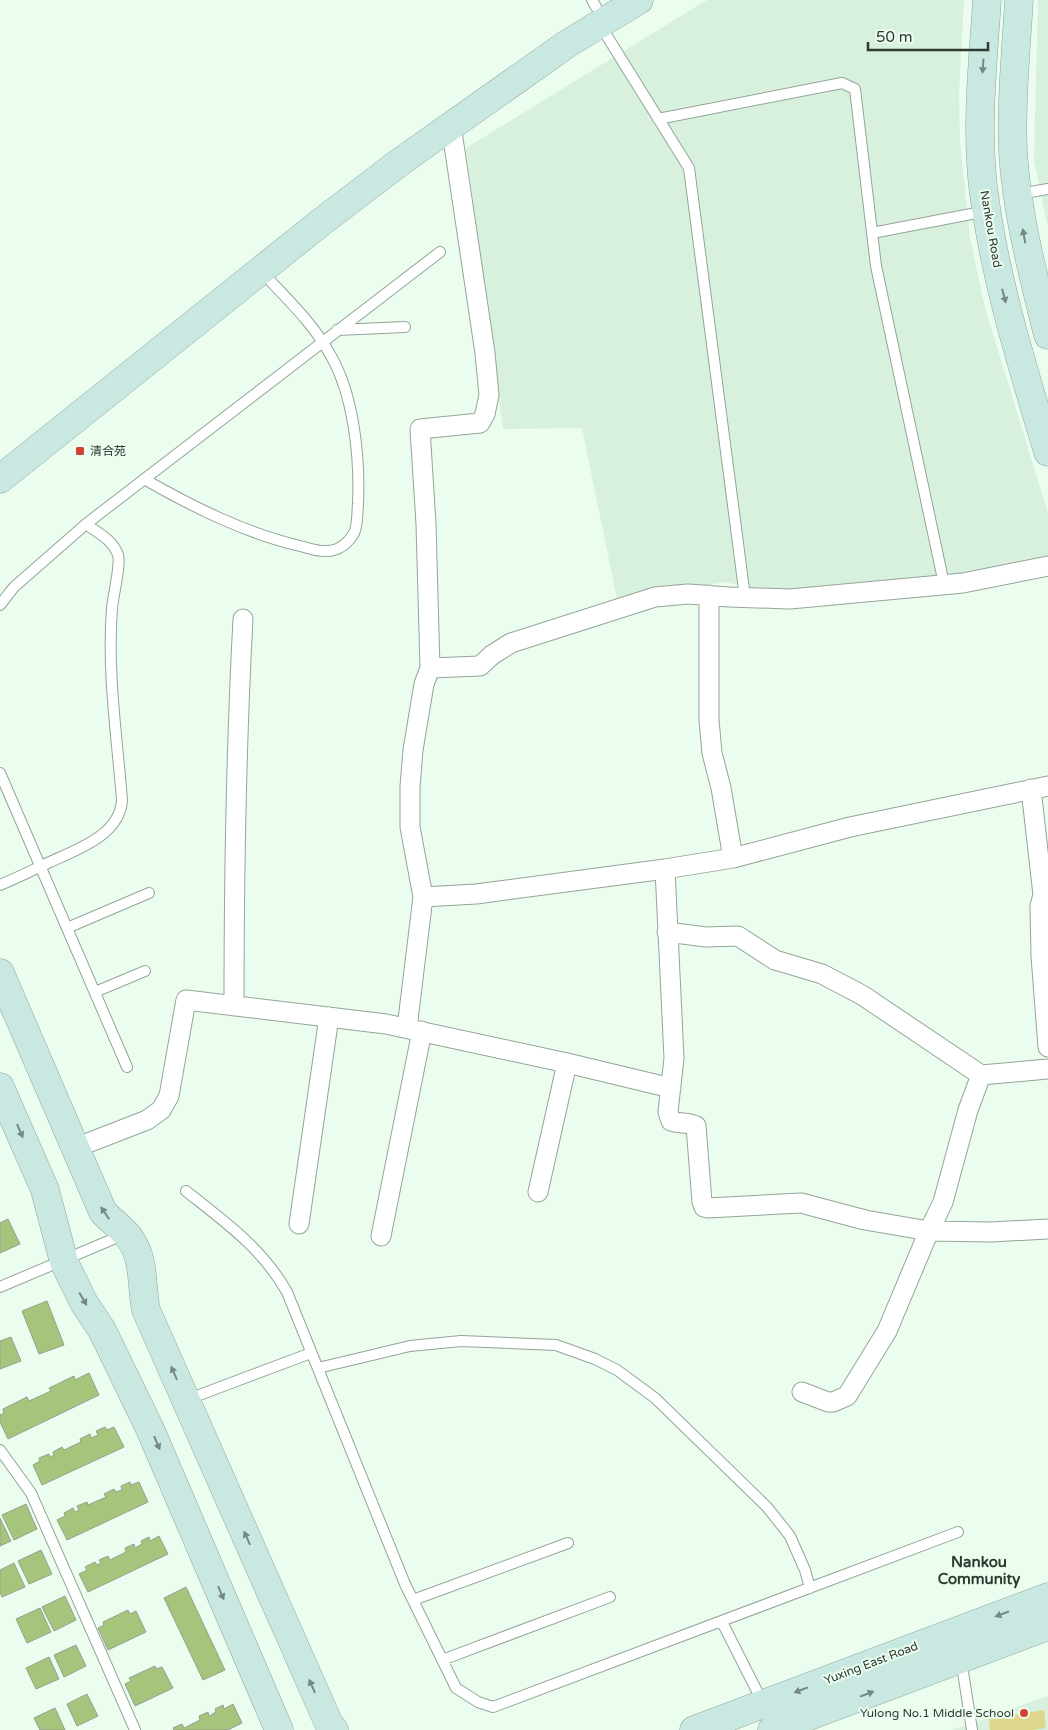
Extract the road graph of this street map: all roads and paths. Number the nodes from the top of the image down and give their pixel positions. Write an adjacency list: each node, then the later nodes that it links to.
1 (639, 0): 4 (street)
2 (987, 0): 9 (street, Nankou Road, one-way to 9)
3 (1020, 0): 8 (street)
4 (599, 8): 5 (lane); 6 (street); 18 (street)
5 (658, 119): 10 (lane); 25 (lane)
6 (450, 125): 12 (street); 28 (street)
7 (1048, 189): 8 (lane)
8 (1017, 194): 15 (street, one-way to 8)
9 (987, 211): 10 (lane); 17 (street, Nankou Road, one-way to 17)
10 (872, 233): 23 (lane)
11 (440, 252): 14 (lane)
12 (261, 270): 16 (lane); 19 (street)
13 (406, 328): 14 (lane)
14 (337, 330): 16 (lane)
15 (1048, 334)
16 (323, 342): 20 (lane); 20 (lane)
17 (1048, 452)
18 (0, 457)
19 (0, 479)
20 (144, 479): 21 (lane)
21 (86, 524): 26 (lane); 32 (lane)
22 (1048, 566): 23 (street)
23 (944, 584): 25 (street)
24 (709, 595): 25 (street); 28 (street); 31 (street)
25 (745, 597)
26 (0, 606)
27 (243, 619): 42 (street)
28 (430, 668): 36 (street)
29 (0, 773): 32 (lane)
30 (1039, 788): 31 (street); 45 (street)
31 (733, 858): 33 (street)
32 (41, 867): 34 (lane); 37 (lane)
33 (665, 869): 36 (street); 38 (street)
34 (0, 885)
35 (149, 893): 37 (lane)
36 (422, 897): 44 (street)
37 (67, 928): 41 (lane)
38 (667, 932): 49 (street); 51 (street)
39 (145, 971): 41 (lane)
40 (0, 973): 52 (street)
41 (95, 992): 47 (lane)
42 (234, 1006): 43 (street); 52 (street)
43 (329, 1017): 44 (street); 55 (street)
44 (414, 1030): 46 (street); 59 (street)
45 (1048, 1047)
46 (567, 1063): 51 (street); 54 (street)
47 (127, 1066)
48 (1048, 1069): 49 (street)
49 (981, 1076): 57 (street)
50 (0, 1087): 60 (street, one-way to 60)
51 (671, 1088): 57 (street)
52 (75, 1148): 58 (street, one-way to 52)
53 (186, 1191): 62 (lane)
54 (538, 1192)
55 (299, 1224)
56 (1048, 1229): 57 (street)
57 (929, 1231): 64 (street)
58 (126, 1234): 60 (lane); 65 (street, one-way to 58)
59 (382, 1236)
60 (64, 1260): 61 (lane); 79 (street, one-way to 79)
61 (0, 1287)
62 (311, 1353): 63 (lane); 65 (lane)
63 (318, 1368): 69 (lane); 72 (lane)
64 (802, 1392)
65 (186, 1400): 80 (street, one-way to 65)
66 (0, 1450): 78 (lane)
67 (958, 1532): 69 (lane)
68 (568, 1543): 72 (lane)
69 (810, 1588): 73 (lane)
70 (1048, 1596): 77 (street, Yuxing East Road, one-way to 77)
71 (610, 1597): 76 (lane)
72 (413, 1600): 76 (lane)
73 (722, 1622): 76 (lane); 77 (lane)
74 (1048, 1629): 75 (street)
75 (961, 1659): 82 (street, one-way to 75); 83 (lane)
76 (442, 1660)
77 (764, 1704): 81 (street, Yuxing East Road)
78 (135, 1730)
79 (279, 1730)
80 (334, 1730)
81 (694, 1730)
82 (772, 1730)
83 (972, 1730)

